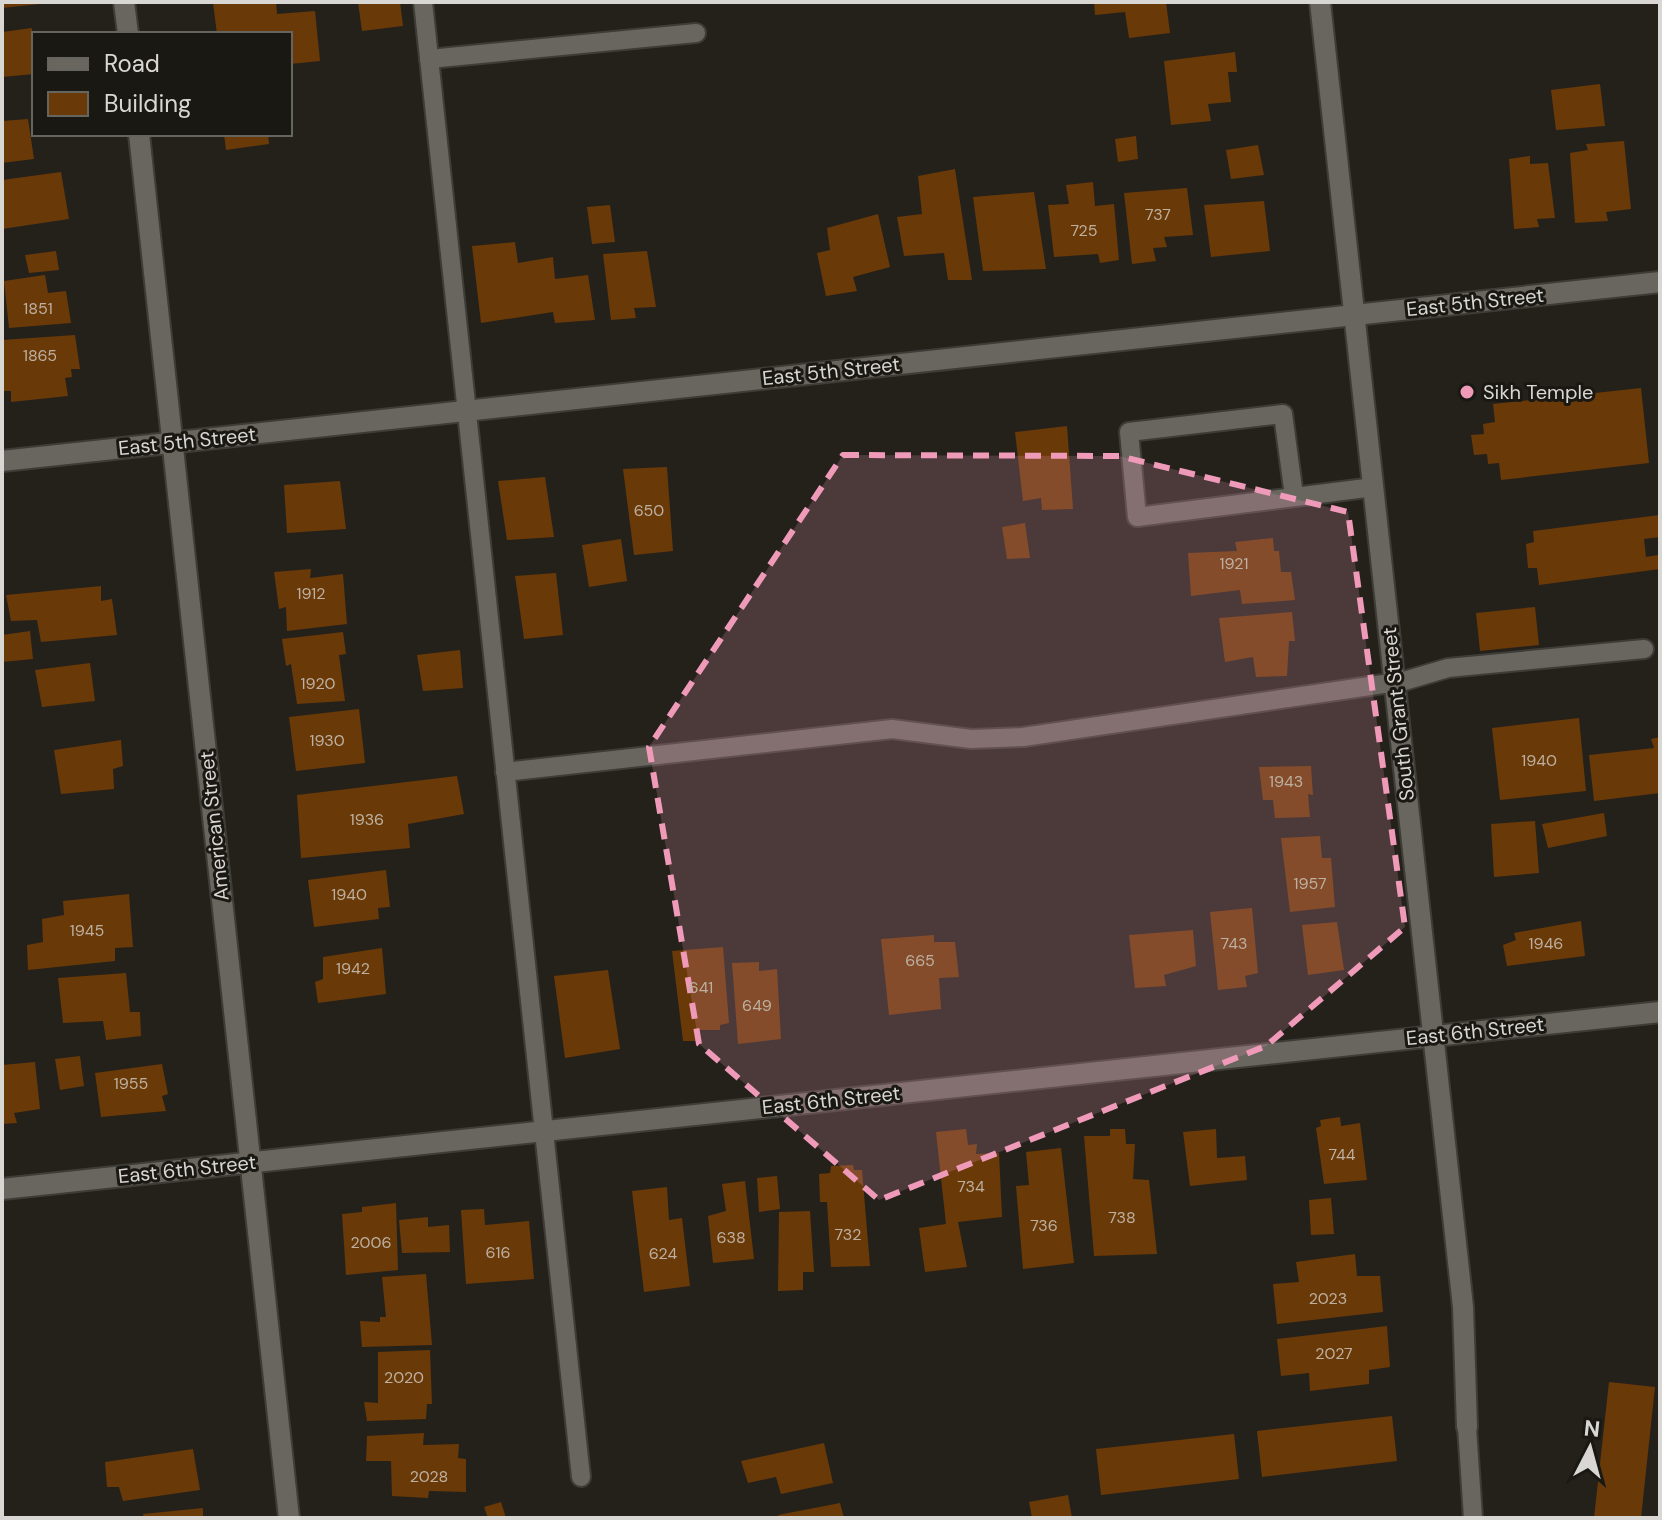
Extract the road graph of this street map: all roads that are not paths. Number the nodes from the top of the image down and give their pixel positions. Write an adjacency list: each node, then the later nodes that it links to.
1 (124, 2): 4 (street)
2 (423, 2): 6 (lane)
3 (1320, 2): 9 (street, South Grant Street)
4 (128, 32)
5 (696, 33): 6 (lane)
6 (429, 59): 10 (lane)
7 (139, 136): 11 (street, American Street)
8 (1660, 282): 9 (street, East 5th Street)
9 (1354, 315): 10 (street, East 5th Street); 13 (street, South Grant Street)
10 (466, 411): 11 (street, East 5th Street); 17 (lane)
11 (172, 443): 12 (street, East 5th Street); 21 (street, American Street)
12 (2, 461)
13 (1374, 487): 14 (lane); 16 (street, South Grant Street)
14 (1294, 496): 14 (lane)
15 (1644, 649): 16 (lane)
16 (1395, 682): 17 (lane); 19 (street, South Grant Street)
17 (505, 772): 20 (lane)
18 (1660, 1012): 19 (street, East 6th Street)
19 (1433, 1036): 20 (street, East 6th Street); 23 (street, South Grant Street)
20 (544, 1131): 21 (street, East 6th Street); 24 (lane)
21 (250, 1162): 22 (street, East 6th Street); 25 (street, American Street)
22 (2, 1189)
23 (1467, 1427): 26 (lane)
24 (581, 1477)
25 (289, 1518)
26 (1473, 1518)

